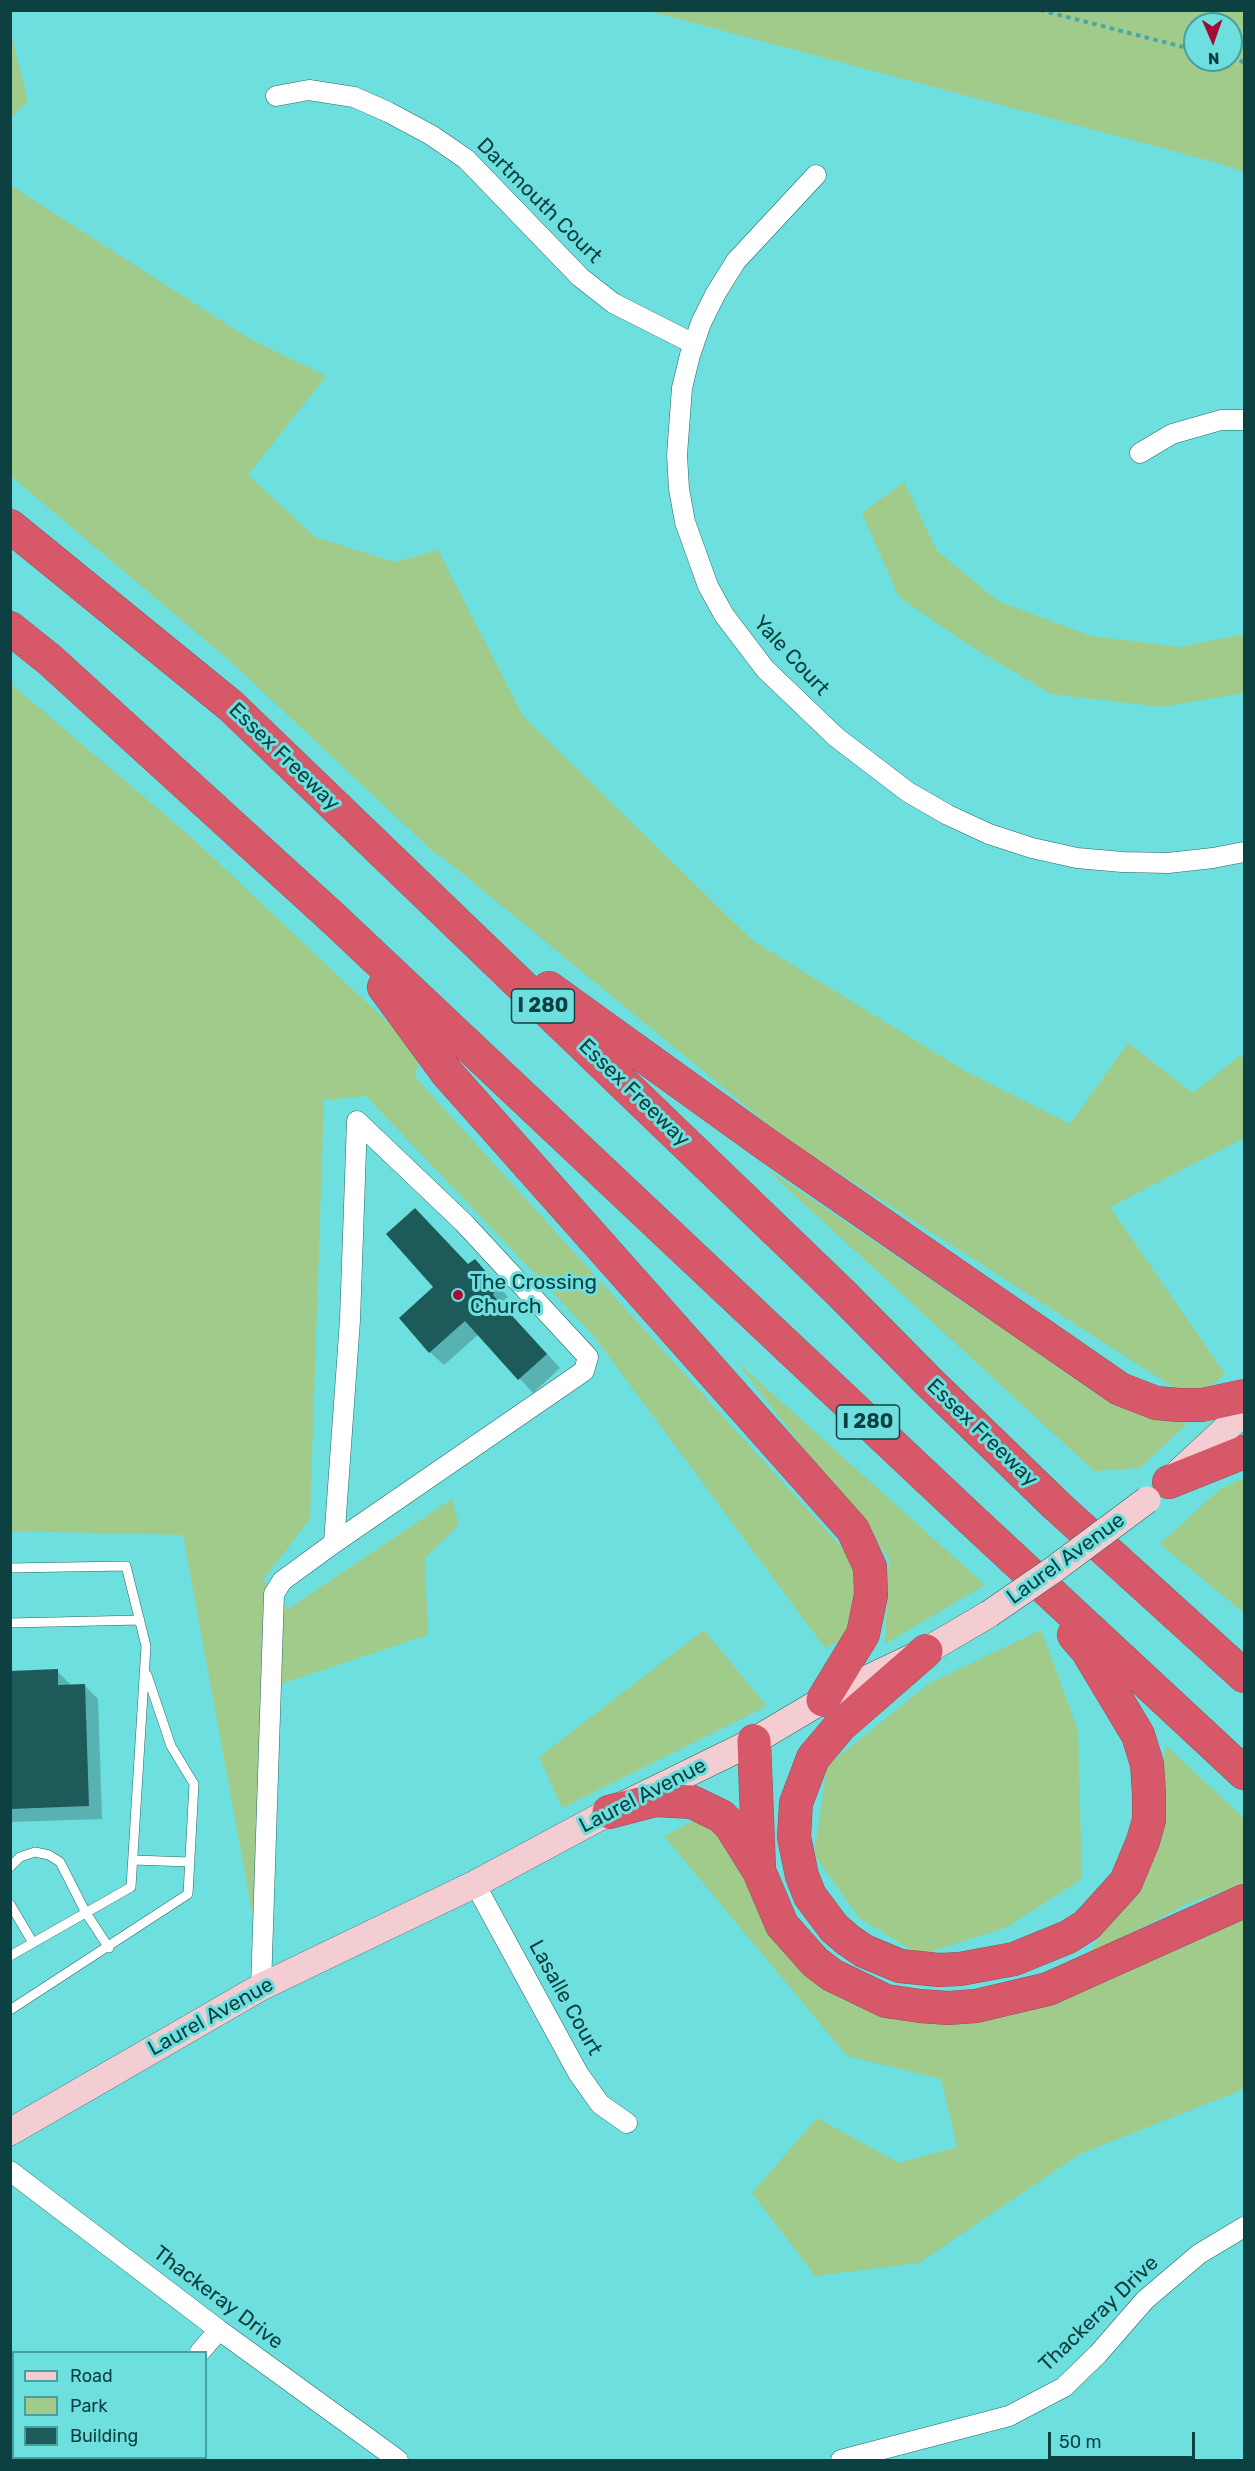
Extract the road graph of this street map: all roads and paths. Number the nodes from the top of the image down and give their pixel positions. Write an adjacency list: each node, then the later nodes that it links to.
1 (1040, 10): 2 (path)
2 (1183, 47)
3 (276, 96): 5 (street, Dartmouth Court)
4 (816, 176): 5 (street, Yale Court)
5 (694, 344): 10 (street, Yale Court)
6 (1245, 420): 7 (street)
7 (1140, 453)
8 (10, 526): 12 (highway, Essex Freeway / I 280)
9 (10, 628): 11 (highway, I 280)
10 (1245, 852)
11 (333, 918): 18 (highway, I 280); 27 (highway)
12 (462, 928): 13 (highway); 15 (highway, Essex Freeway / I 280)
13 (1245, 1396)
14 (1245, 1412): 17 (main road, Laurel Avenue)
15 (981, 1433): 23 (highway); 26 (highway, Essex Freeway / I 280)
16 (1245, 1452): 17 (highway)
17 (1158, 1491): 24 (main road, Laurel Avenue, bridge)
18 (973, 1521): 24 (highway); 29 (highway, I 280)
19 (334, 1543): 19 (street); 42 (street)
20 (10, 1568): 21 (lane)
21 (140, 1620): 22 (lane); 25 (lane)
22 (10, 1623)
23 (1245, 1646)
24 (926, 1651): 27 (main road, Laurel Avenue)
25 (145, 1670): 31 (lane); 32 (lane)
26 (1245, 1676)
27 (823, 1700): 28 (main road, Laurel Avenue)
28 (754, 1741): 30 (main road, Laurel Avenue); 34 (highway)
29 (1245, 1773)
30 (609, 1812): 34 (highway); 35 (main road, Laurel Avenue)
31 (133, 1860): 32 (lane); 38 (lane)
32 (190, 1862): 40 (lane)
33 (10, 1867): 38 (lane)
34 (759, 1871): 36 (highway)
35 (475, 1884): 42 (main road, Laurel Avenue); 44 (street, Lasalle Court)
36 (1245, 1901)
37 (10, 1904): 39 (lane)
38 (86, 1913): 39 (lane); 40 (lane)
39 (33, 1943): 41 (lane)
40 (109, 1948): 43 (lane)
41 (10, 1956)
42 (261, 1987): 45 (main road, Laurel Avenue)
43 (10, 2010)
44 (627, 2123)
45 (10, 2132)
46 (10, 2171): 48 (street, Thackeray Drive)
47 (1245, 2227): 51 (street, Thackeray Drive)
48 (219, 2330): 49 (street); 50 (street, Thackeray Drive)
49 (201, 2351)
50 (398, 2460)
51 (841, 2460)

